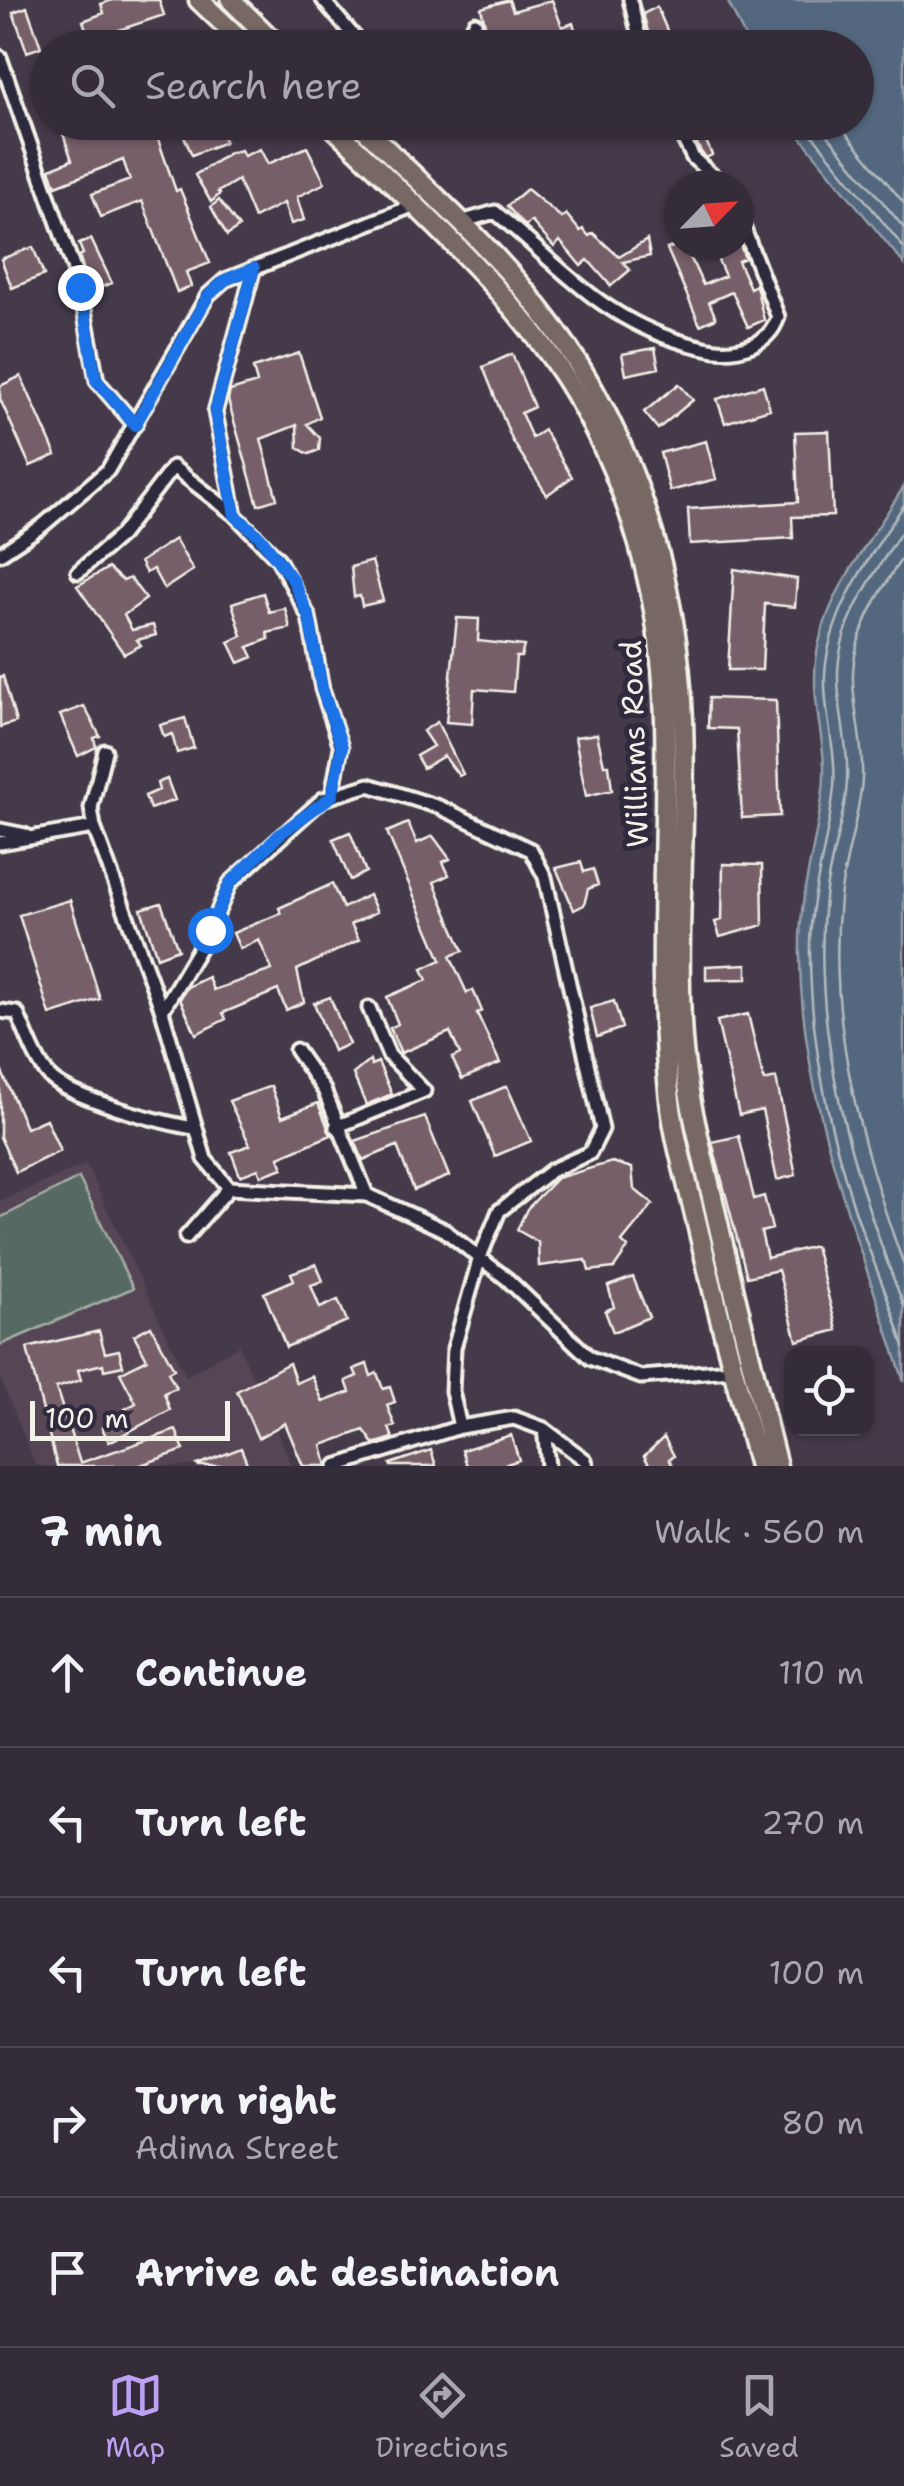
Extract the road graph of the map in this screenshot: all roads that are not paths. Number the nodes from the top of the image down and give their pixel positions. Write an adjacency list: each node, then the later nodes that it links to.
1 (198, 0): 6 (main road)
2 (231, 0): 7 (main road)
3 (323, 0): 8 (street)
4 (630, 0): 10 (street)
5 (475, 23): 9 (street)
6 (230, 30)
7 (262, 30)
8 (349, 30)
9 (471, 30)
10 (638, 30)
11 (1, 63): 20 (street)
12 (347, 140): 16 (main road, Williams Road)
13 (377, 140): 17 (main road, Williams Road)
14 (684, 140): 15 (street)
15 (706, 170)
16 (414, 205): 19 (street); 40 (main road, Williams Road)
17 (461, 222): 18 (street); 47 (main road, Williams Road)
18 (754, 254)
19 (254, 268): 20 (street); 21 (street)
20 (135, 425): 22 (street)
21 (235, 515): 23 (street); 25 (street)
22 (0, 554)
23 (78, 572)
24 (105, 751): 26 (street)
25 (332, 796): 32 (street); 39 (street)
26 (94, 827): 28 (street); 32 (street)
27 (0, 830): 28 (street)
28 (33, 837): 29 (street)
29 (0, 843)
30 (368, 1008): 34 (street)
31 (0, 1011): 35 (street)
32 (162, 1011): 35 (street)
33 (296, 1050): 34 (street)
34 (336, 1127): 37 (street)
35 (196, 1128): 36 (street)
36 (229, 1188): 37 (street); 38 (street)
37 (368, 1195): 39 (street)
38 (186, 1236)
39 (480, 1256): 40 (street); 41 (street)
40 (732, 1370): 46 (main road, Williams Road)
41 (460, 1427): 42 (street); 43 (street)
42 (544, 1428): 44 (street); 45 (street)
43 (336, 1466)
44 (548, 1466)
45 (587, 1466)
46 (759, 1466)
47 (777, 1466)

